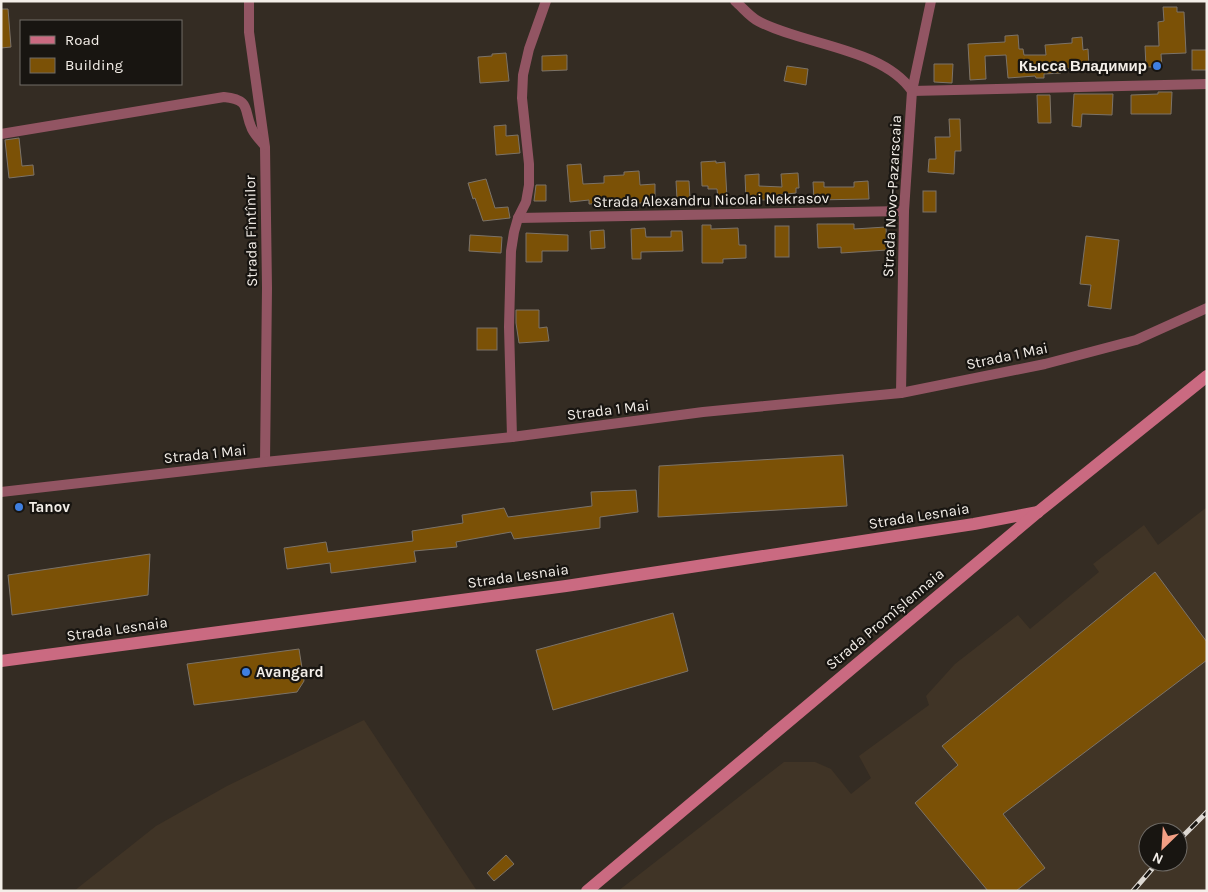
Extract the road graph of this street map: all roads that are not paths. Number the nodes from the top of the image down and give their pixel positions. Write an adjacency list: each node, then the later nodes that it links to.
1 (249, 1): 8 (street, Strada Fîntînilor)
2 (546, 1): 10 (street)
3 (736, 1): 6 (street)
4 (931, 1): 6 (street, Strada Novo-Pazarscaia)
5 (1207, 84): 6 (street)
6 (912, 92): 9 (street, Strada Novo-Pazarscaia)
7 (1, 134): 8 (street)
8 (265, 147): 15 (street, Strada Fîntînilor)
9 (904, 211): 10 (street, Strada Alexandru Nicolai Nekrasov); 13 (street, Strada Novo-Pazarscaia)
10 (518, 218): 14 (street)
11 (1207, 308): 13 (street, Strada 1 Mai)
12 (1207, 376): 17 (street, Strada Promîșlennaia)
13 (901, 393): 14 (street, Strada 1 Mai)
14 (512, 437): 15 (street, Strada 1 Mai)
15 (265, 462): 16 (street, Strada 1 Mai)
16 (1, 491)
17 (1038, 512): 18 (street, Strada Lesnaia); 19 (street, Strada Promîșlennaia)
18 (1, 661)
19 (588, 891)

